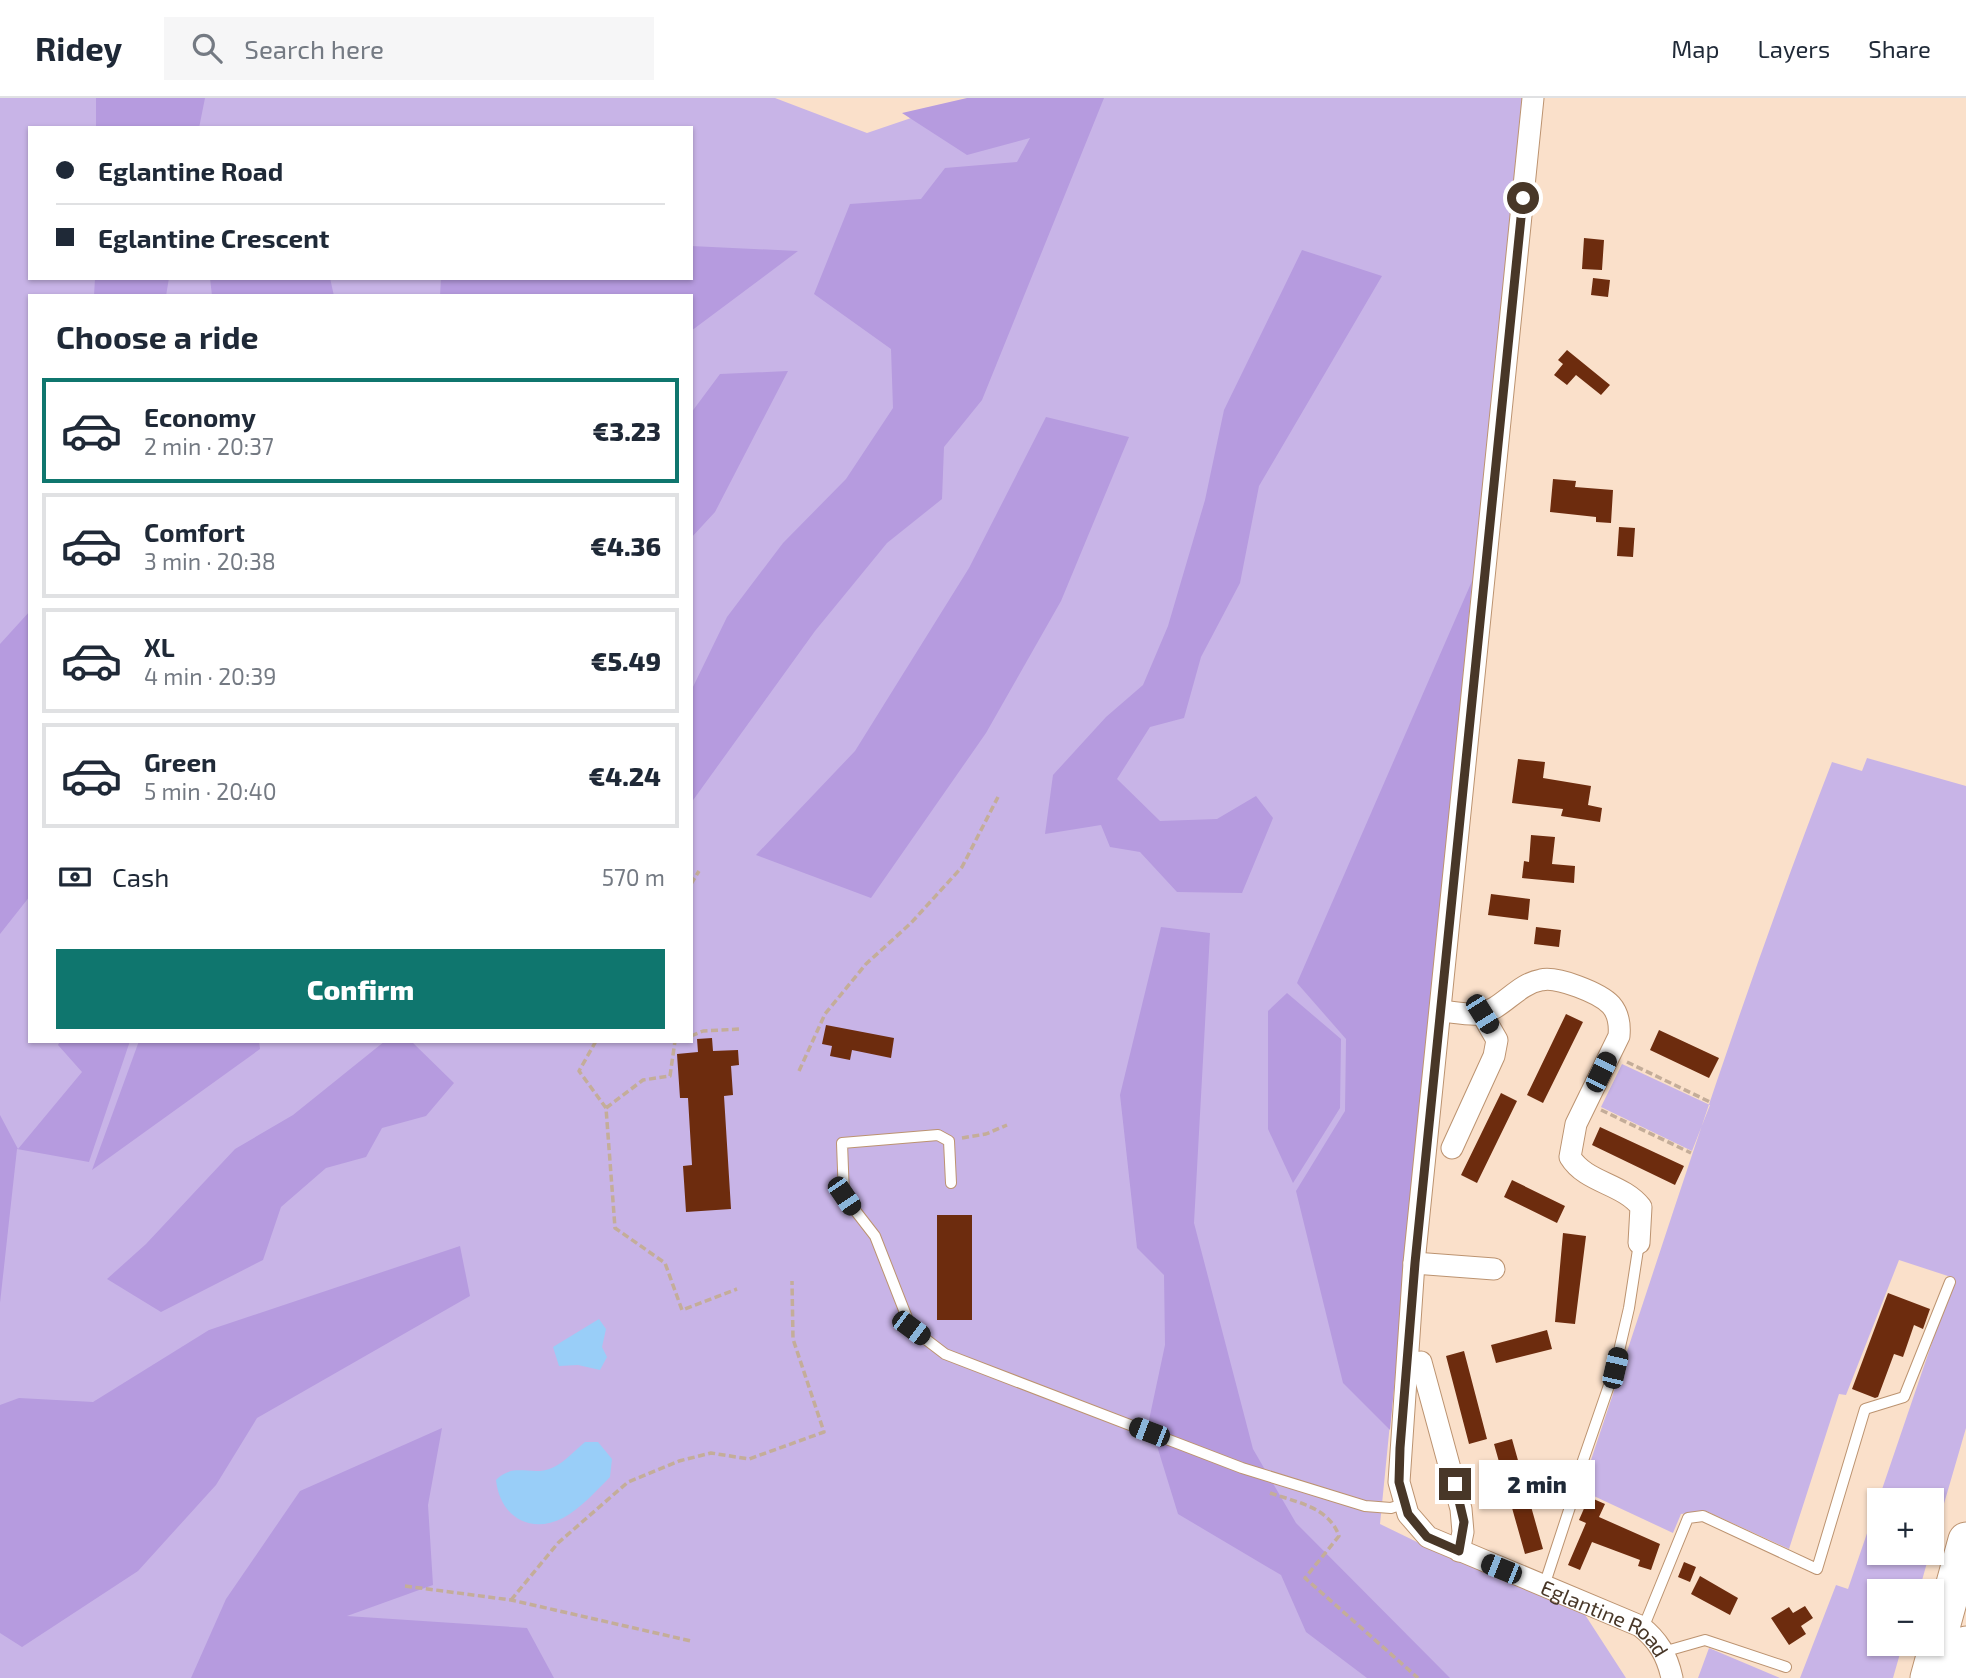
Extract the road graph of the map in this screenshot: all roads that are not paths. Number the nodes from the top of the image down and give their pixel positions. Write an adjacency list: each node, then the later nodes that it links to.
1 (1533, 98): 2 (street, Eglantine Road)
2 (1441, 1010): 3 (street); 7 (street, Eglantine Road)
3 (1482, 1014): 4 (street); 6 (street)
4 (1452, 1148)
5 (951, 1183): 11 (lane)
6 (1639, 1243): 14 (lane)
7 (1415, 1263): 8 (street); 11 (street, Eglantine Road)
8 (1494, 1269)
9 (1950, 1282): 15 (lane)
10 (1421, 1362): 13 (street)
11 (1403, 1504): 13 (street, Eglantine Road)
12 (1966, 1540): 20 (highway)
13 (1459, 1551): 14 (street, Eglantine Road)
14 (1544, 1586): 15 (street, Eglantine Road)
15 (1640, 1626): 17 (street, Eglantine Road)
16 (1966, 1644): 21 (highway)
17 (1663, 1652): 18 (lane); 19 (street, Eglantine Road)
18 (1786, 1667)
19 (1672, 1678)
20 (1928, 1678)
21 (1958, 1678)

